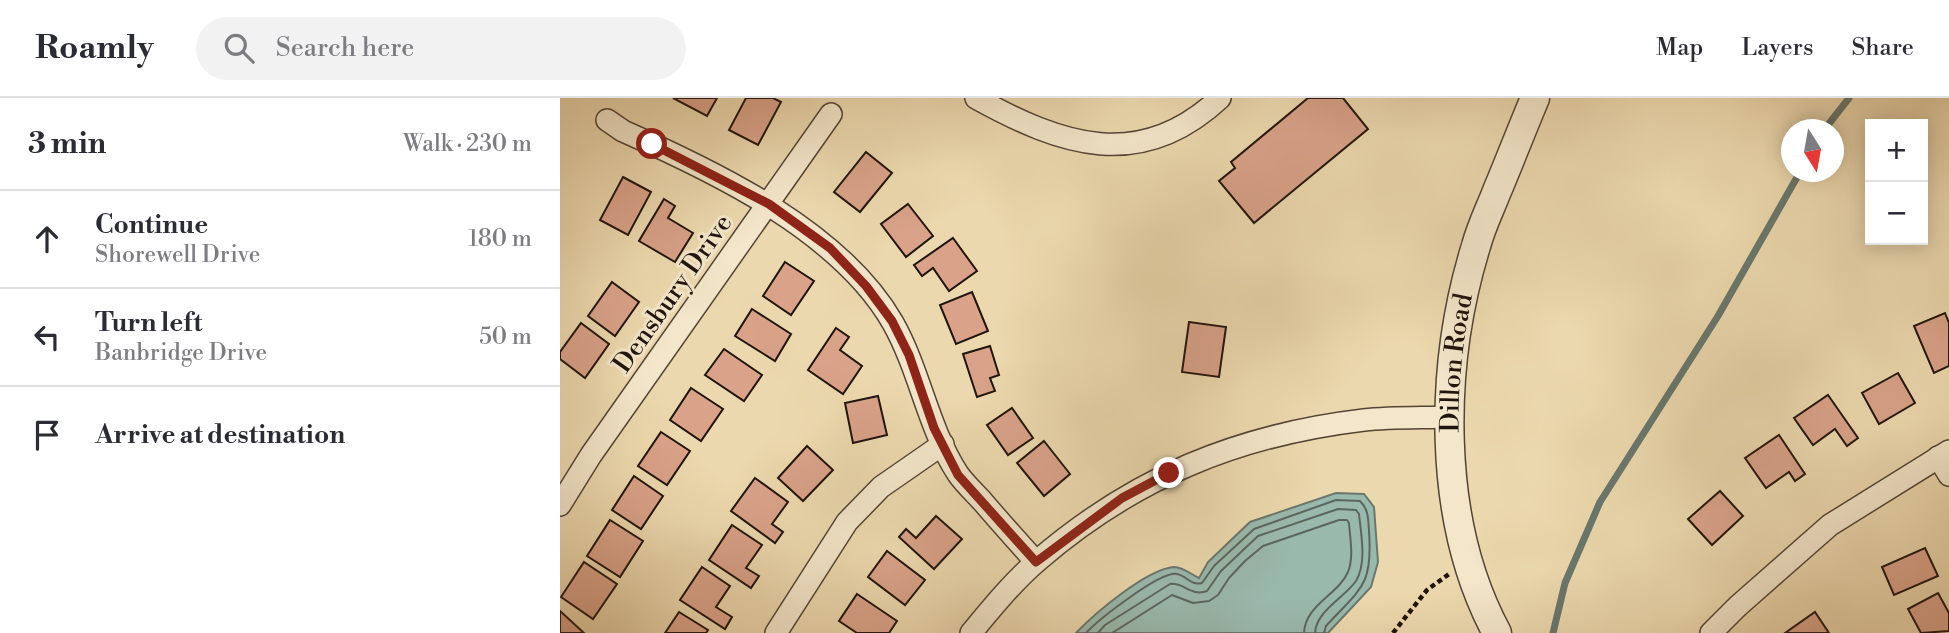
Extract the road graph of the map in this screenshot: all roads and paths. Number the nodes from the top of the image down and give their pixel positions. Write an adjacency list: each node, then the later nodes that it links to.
1 (976, 98): 2 (street)
2 (1220, 98)
3 (1535, 98): 7 (street, Dillon Road)
4 (831, 114): 6 (street, Densbury Drive)
5 (607, 120): 6 (street)
6 (769, 204): 8 (street); 10 (street, Densbury Drive)
7 (1450, 417): 11 (street); 12 (street, Dillon Road)
8 (943, 444): 11 (street); 13 (street)
9 (1945, 461): 17 (street)
10 (560, 505)
11 (1036, 562): 14 (street)
12 (1468, 564): 15 (path); 16 (street, Dillon Road)
13 (776, 633)
14 (971, 633)
15 (1393, 633)
16 (1497, 633)
17 (1711, 633)

